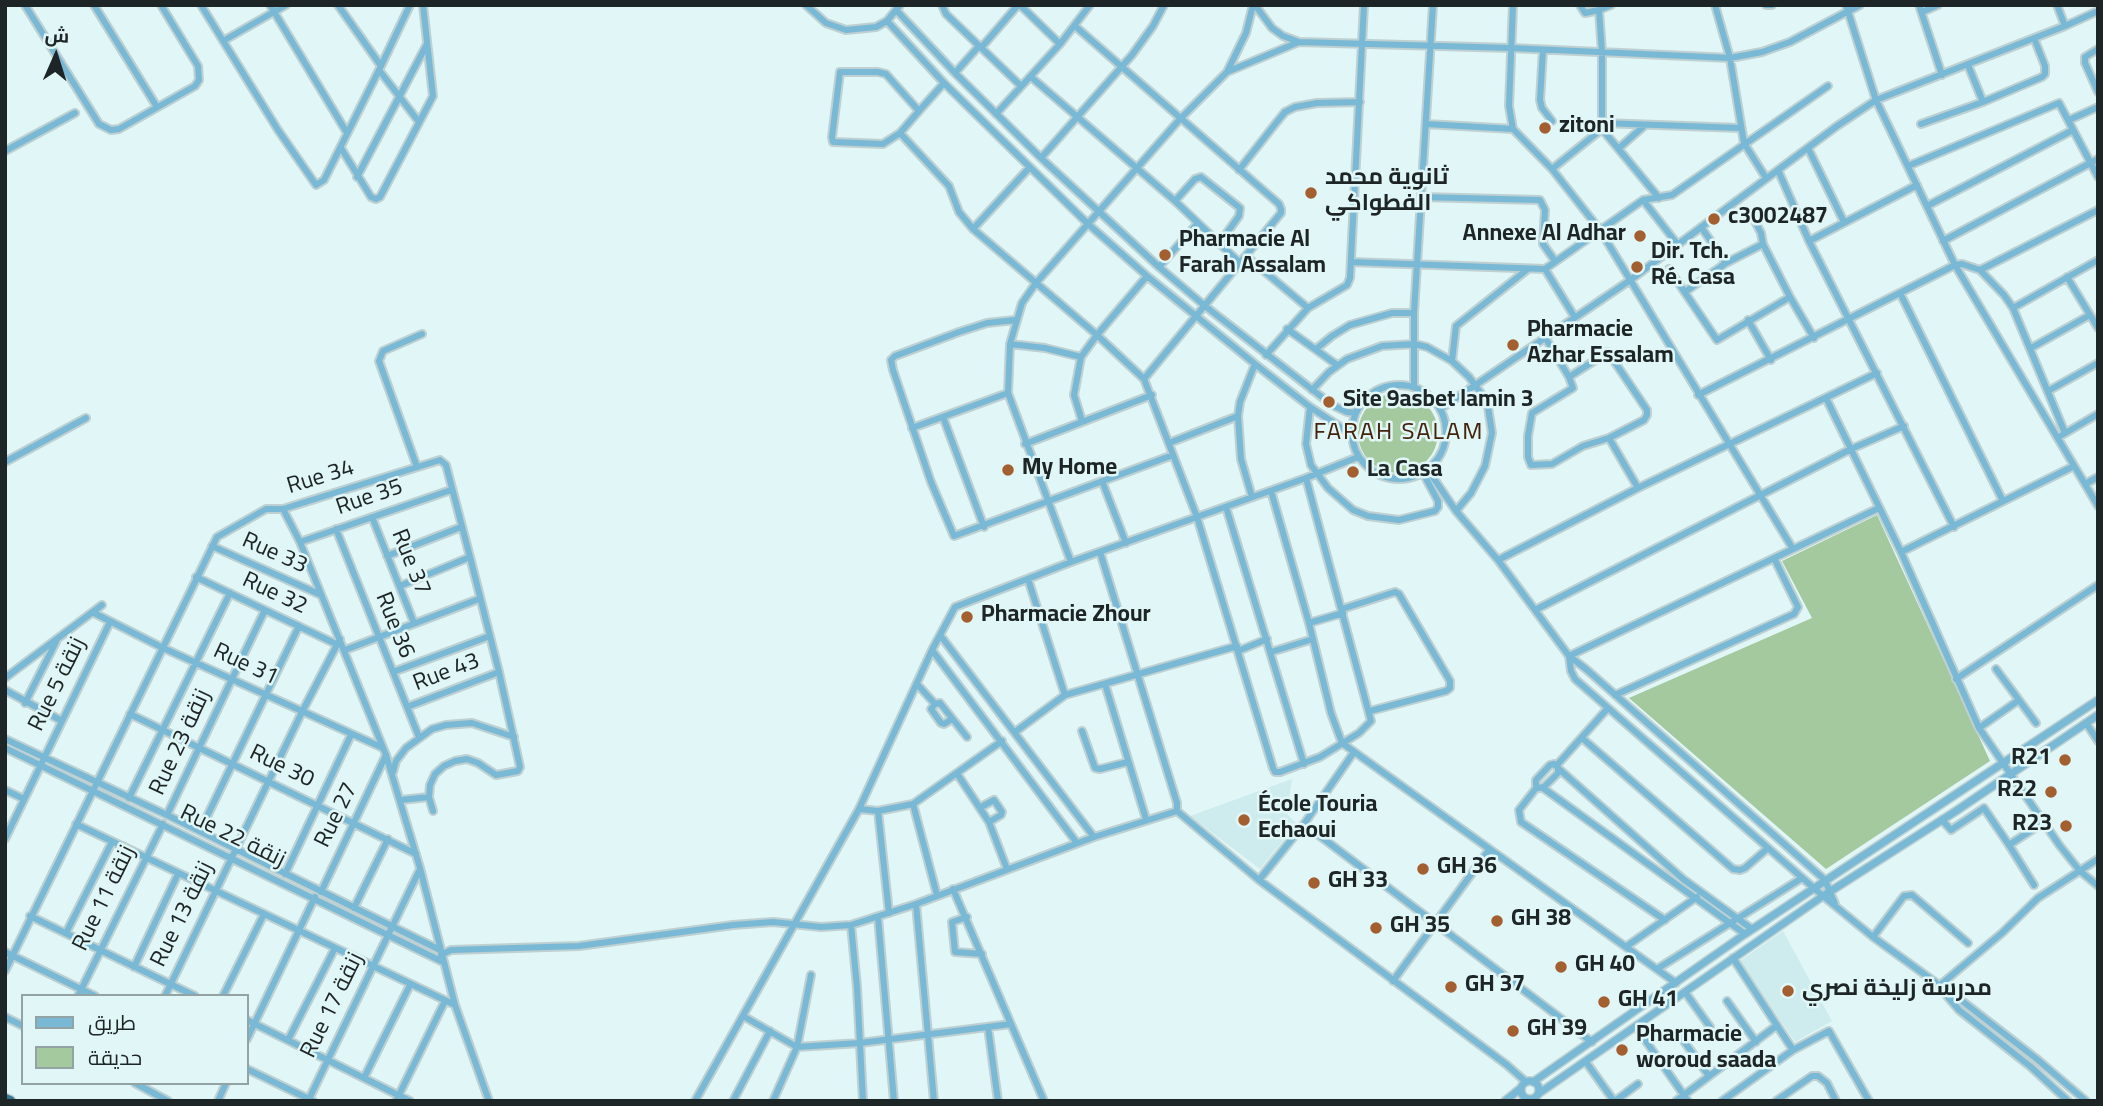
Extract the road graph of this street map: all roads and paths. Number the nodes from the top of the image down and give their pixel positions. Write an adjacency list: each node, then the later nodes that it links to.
1 (24, 5): 63 (street)
2 (94, 5): 63 (street)
3 (161, 5): 63 (street)
4 (201, 5): 36 (street)
5 (286, 5): 28 (street)
6 (338, 5): 50 (street)
7 (410, 5): 50 (street)
8 (423, 5): 38 (street)
9 (806, 5): 32 (street)
10 (942, 5): 42 (street)
11 (1019, 5): 39 (street); 42 (street)
12 (1090, 5): 33 (street)
13 (1164, 5): 49 (street)
14 (1254, 5): 37 (street); 51 (street)
15 (1364, 5): 40 (street)
16 (1433, 5): 41 (street)
17 (1513, 5): 43 (street)
18 (1580, 5): 30 (street)
19 (1612, 5): 30 (street)
20 (1715, 5): 47 (street)
21 (1766, 5): 22 (street)
22 (1772, 5)
23 (1860, 5): 29 (street)
24 (1938, 5): 27 (street)
25 (2057, 5): 34 (street)
26 (898, 8): 32 (street); 52 (street)
27 (1921, 8): 53 (street)
28 (272, 9): 36 (street); 80 (street)
29 (1848, 9): 47 (street); 60 (street)
30 (1599, 10): 46 (street)
31 (2098, 11): 34 (street)
32 (887, 21): 55 (street)
33 (1075, 26): 39 (street); 49 (street)
34 (2065, 26): 35 (street)
35 (2034, 38): 48 (street); 62 (street)
36 (223, 41): 83 (street)
37 (1299, 42): 40 (street); 51 (street)
38 (427, 44): 59 (street); 72 (street)
39 (1060, 44): 54 (street)
40 (1362, 44): 41 (street); 61 (street)
41 (1431, 46): 43 (street); 73 (street)
42 (980, 47): 52 (street); 56 (street)
43 (1511, 48): 45 (street); 78 (street)
44 (2098, 49): 58 (street)
45 (1543, 50): 46 (street); 71 (street)
46 (1602, 52): 47 (street); 75 (street)
47 (1730, 58): 77 (street)
48 (1968, 65): 53 (street); 62 (street)
49 (1122, 66): 68 (street); 69 (street)
50 (380, 68): 59 (street); 80 (street)
51 (1227, 72): 69 (street)
52 (955, 74): 67 (street)
53 (1942, 75): 60 (street)
54 (1031, 76): 56 (street); 68 (street)
55 (944, 83): 65 (street); 91 (street)
56 (1021, 86): 67 (street)
57 (1828, 86): 82 (street)
58 (2098, 92)
59 (399, 96): 72 (street); 96 (street)
60 (1876, 100): 85 (street); 90 (street)
61 (1360, 102): 94 (street); 122 (street)
62 (1983, 102): 74 (street)
63 (157, 107)
64 (2098, 107): 70 (street)
65 (919, 111): 81 (street); 81 (street)
66 (75, 113): 86 (street)
67 (996, 114): 87 (street)
68 (1076, 117): 87 (street); 93 (street)
69 (1180, 119): 93 (street); 94 (street)
70 (2069, 120): 79 (street); 90 (street)
71 (1552, 121)
72 (419, 122): 96 (street)
73 (1426, 124): 78 (street); 100 (street)
74 (1921, 124)
75 (1602, 126): 76 (street); 84 (street); 92 (street)
76 (1645, 126): 77 (street); 84 (street)
77 (1740, 128): 82 (street)
78 (1513, 129): 92 (street)
79 (2073, 130): 89 (street); 104 (street)
80 (347, 133): 83 (street)
81 (900, 133): 112 (street)
82 (1744, 143): 98 (street); 101 (street)
83 (341, 148): 96 (street)
84 (1619, 148): 101 (street)
85 (1808, 148): 95 (street); 108 (street)
86 (5, 151)
87 (1041, 158): 106 (street)
88 (2098, 159): 89 (street)
89 (2090, 162): 97 (street); 115 (street)
90 (1908, 166): 99 (street)
91 (1030, 167): 109 (street); 112 (street)
92 (1552, 169): 113 (street)
93 (1137, 170): 103 (street); 106 (street)
94 (1239, 170): 119 (street)
95 (1778, 170): 98 (street); 114 (street)
96 (357, 177)
97 (2098, 177)
98 (1766, 178): 111 (street)
99 (1917, 185): 104 (street); 108 (street)
100 (1421, 197): 121 (street); 125 (street)
101 (1659, 198): 102 (street)
102 (1643, 200): 113 (street); 118 (street)
103 (1175, 201): 110 (street); 116 (street)
104 (1927, 206): 115 (street)
105 (2098, 210): 131 (street)
106 (1100, 212): 109 (street); 127 (street)
107 (1752, 215): 117 (street)
108 (1844, 222): 114 (street)
109 (1088, 224): 132 (street); 135 (street)
110 (1197, 224): 116 (street); 127 (street)
111 (1702, 227): 118 (street); 124 (street)
112 (973, 229): 135 (street)
113 (1600, 230): 121 (street); 134 (street)
114 (1809, 241): 148 (street)
115 (1943, 241): 126 (street)
116 (1219, 244): 123 (street)
117 (1763, 244): 124 (street); 138 (street)
118 (1678, 245): 134 (street)
119 (1246, 256): 123 (street); 140 (street)
120 (2098, 260): 133 (street)
121 (1555, 261): 129 (street)
122 (1351, 262): 125 (street); 140 (street)
123 (1240, 263): 139 (street)
124 (1726, 263): 136 (street)
125 (1417, 264): 128 (street); 142 (street)
126 (1955, 265): 131 (street); 137 (street); 189 (street)
127 (1159, 267): 139 (street)
128 (1529, 268): 129 (street); 162 (street)
129 (1545, 269): 145 (street)
130 (1669, 269): 136 (street)
131 (1980, 270): 141 (street)
132 (1147, 276): 144 (street); 152 (street)
133 (2067, 277): 141 (street); 143 (street)
134 (1629, 281): 145 (street); 174 (street)
135 (1036, 283): 146 (street); 152 (street)
136 (1685, 292): 147 (street)
137 (1900, 293): 148 (street); 211 (street)
138 (1790, 297): 147 (street); 153 (street)
139 (1205, 306): 144 (street); 159 (street)
140 (1308, 308): 150 (street)
141 (2012, 308): 157 (street)
142 (1414, 313): 156 (street); 158 (street)
143 (2090, 315): 149 (street); 157 (street)
144 (1197, 316): 164 (street); 168 (street)
145 (1574, 316): 154 (street)
146 (1015, 320): 155 (street); 186 (street)
147 (1748, 320): 161 (street)
148 (1850, 320): 153 (street); 166 (street)
149 (2098, 328)
150 (1287, 329): 158 (street); 159 (street)
151 (422, 334): 199 (street)
152 (1097, 335): 160 (street); 168 (street)
153 (1814, 338): 161 (street)
154 (1546, 339): 167 (street); 169 (street)
155 (1010, 344): 160 (street); 173 (street)
156 (1415, 344): 162 (street); 165 (street); 170 (street)
157 (2031, 348): 172 (street)
158 (1316, 349): 165 (street)
159 (1266, 355): 171 (street)
160 (1082, 357): 184 (street)
161 (1771, 360): 174 (street)
162 (1452, 361): 169 (street)
163 (2098, 363): 172 (street)
164 (1255, 364): 177 (street); 181 (street)
165 (1337, 365): 171 (street)
166 (1877, 373): 176 (street); 185 (street)
167 (1569, 377): 190 (street); 190 (street)
168 (1144, 379): 175 (street)
169 (1477, 386): 178 (street); 217 (street)
170 (1414, 387): 178 (street); 179 (street)
171 (1312, 390): 179 (street)
172 (2048, 391): 187 (street)
173 (1008, 393): 182 (street); 192 (street)
174 (1698, 395): 193 (street)
175 (1152, 396): 184 (street); 191 (street)
176 (1826, 398): 193 (street); 194 (street)
177 (1310, 407): 188 (street); 201 (street)
178 (1440, 409): 200 (street)
179 (1356, 413): 188 (street)
180 (2098, 414): 187 (street)
181 (1238, 416): 191 (street); 210 (street)
182 (943, 417): 186 (street); 221 (street)
183 (86, 418): 197 (street)
184 (1082, 421): 192 (street)
185 (1904, 426): 194 (street); 222 (street)
186 (912, 428): 221 (street)
187 (2065, 433): 189 (street)
188 (1351, 434): 196 (street)
189 (2057, 437): 198 (street)
190 (1609, 438): 206 (street)
191 (1169, 443): 195 (street)
192 (1025, 444): 212 (street)
193 (1729, 444): 206 (street); 209 (street)
194 (1851, 449): 209 (street); 215 (street)
195 (1173, 454): 204 (street); 219 (street)
196 (1358, 457): 200 (street); 201 (street)
197 (5, 463)
198 (2074, 466): 205 (street); 211 (street)
199 (417, 467): 207 (street, Rue 34); 216 (street, Rue 34)
200 (1426, 472): 201 (street); 217 (street)
201 (1316, 474): 203 (street)
202 (2098, 477): 205 (street)
203 (1306, 478): 208 (street); 245 (street)
204 (1102, 481): 212 (street); 225 (street)
205 (2085, 484): 213 (street)
206 (1638, 488): 233 (street)
207 (451, 490): 218 (street, Rue 35); 220 (street)
208 (1271, 491): 210 (street); 248 (street)
209 (1760, 496): 227 (street); 244 (street)
210 (1252, 497): 214 (street)
211 (2003, 501): 222 (street)
212 (1048, 502): 221 (street); 234 (street)
213 (2098, 506)
214 (1226, 507): 219 (street); 254 (street)
215 (1879, 508): 227 (street); 229 (street)
216 (283, 509): 224 (street); 226 (street, Rue 34)
217 (1456, 511): 233 (street)
218 (372, 517): 223 (street, Rue 35); 230 (street, Rue 37)
219 (1197, 517): 225 (street); 259 (street)
220 (461, 527): 230 (street); 231 (street)
221 (984, 527)
222 (1954, 527): 229 (street)
223 (335, 529): 224 (street, Rue 35); 252 (street, Rue 36)
224 (300, 542): 240 (street)
225 (1126, 543): 228 (street)
226 (212, 547): 235 (street); 240 (street, Rue 33)
227 (1793, 549): 232 (street)
228 (1100, 552): 234 (street); 268 (street)
229 (1901, 552): 271 (street)
230 (387, 556): 238 (street, Rue 37)
231 (470, 557): 238 (street); 241 (street)
232 (1774, 558): 263 (street); 277 (street)
233 (1498, 560): 244 (street)
234 (1071, 562): 236 (street)
235 (197, 578): 239 (street, Rue 32); 258 (street)
236 (1028, 579): 251 (street); 276 (street)
237 (2098, 584): 271 (street)
238 (400, 586): 249 (street, Rue 37)
239 (230, 593): 243 (street, Rue 32); 264 (street)
240 (321, 594): 257 (street)
241 (480, 599): 249 (street); 253 (street)
242 (102, 606): 246 (street)
243 (265, 610): 250 (street, Rue 32); 270 (street, Rue 23 زنقة)
244 (1535, 610): 263 (street)
245 (1343, 611): 248 (street); 283 (street); 283 (street)
246 (94, 612): 247 (street, Rue 31); 256 (street)
247 (110, 622): 258 (street, Rue 31); 287 (street, Rue 5 زنقة)
248 (1309, 622): 255 (street)
249 (414, 623): 252 (street)
250 (299, 626): 257 (street, Rue 32); 275 (street)
251 (940, 635): 261 (street); 293 (street)
252 (378, 636): 260 (street); 266 (street, Rue 36)
253 (490, 636): 266 (street); 267 (street)
254 (1267, 639): 259 (street); 262 (street)
255 (1313, 639): 262 (street); 302 (street)
256 (57, 641): 269 (street); 280 (street)
257 (338, 641): 260 (street); 284 (street, Rue 13 زنقة)
258 (161, 647): 264 (street, Rue 31); 285 (street)
259 (1237, 648): 268 (street); 310 (street)
260 (345, 650): 305 (street)
261 (932, 650): 272 (street); 300 (street)
262 (1271, 652): 310 (street)
263 (1569, 656): 277 (street); 282 (street)
264 (197, 663): 270 (street, Rue 31); 291 (street)
265 (1996, 668): 278 (street)
266 (393, 672): 281 (street, Rue 36)
267 (499, 672): 281 (street, Rue 43); 296 (street)
268 (1137, 675): 273 (street); 333 (street)
269 (5, 678)
270 (231, 679): 275 (street, Rue 31); 304 (street, Rue 23 زنقة)
271 (1956, 679): 290 (street)
272 (917, 684): 297 (street); 330 (street)
273 (1105, 684): 276 (street); 308 (street)
274 (5, 690): 280 (street)
275 (265, 695): 284 (street, Rue 31); 309 (street)
276 (1065, 695): 293 (street)
277 (1615, 695): 368 (street)
278 (2019, 700): 288 (street); 290 (street)
279 (2098, 700): 311 (street)
280 (25, 703): 287 (street)
281 (407, 707): 295 (street, Rue 36)
282 (1608, 708): 298 (street); 353 (street)
283 (1370, 711): 302 (street)
284 (302, 712): 294 (street, Rue 31); 316 (street, Rue 13 زنقة)
285 (130, 715): 291 (street, Rue 30); 317 (street)
286 (2098, 715): 289 (street)
287 (62, 721): 307 (street, Rue 5 زنقة)
288 (2035, 723)
289 (2086, 723): 301 (street); 314 (street)
290 (1979, 728): 311 (street)
291 (164, 731): 304 (street, Rue 30); 323 (street)
292 (1082, 731): 308 (street)
293 (1016, 732): 345 (street)
294 (351, 735): 305 (street, Rue 31); 327 (street)
295 (419, 737): 296 (street); 313 (street)
296 (514, 737): 321 (street)
297 (967, 737)
298 (1582, 738): 312 (street); 353 (street)
299 (5, 740): 307 (street, Rue 22 زنقة)
300 (1002, 741): 315 (street); 350 (street)
301 (2098, 741)
302 (1342, 743): 306 (street); 310 (street)
303 (5, 748): 307 (street, Rue 22 زنقة)
304 (199, 748): 309 (street, Rue 30); 334 (street, Rue 23 زنقة)
305 (385, 752): 313 (street); 337 (street, Rue 27)
306 (1354, 752): 342 (street); 355 (street)
307 (41, 761): 317 (street, Rue 22 زنقة); 320 (street, Rue 22 زنقة); 324 (street, Rue 5 زنقة)
308 (1128, 762): 335 (street)
309 (232, 764): 316 (street, Rue 30); 343 (street)
310 (1304, 764)
311 (2003, 764): 314 (street); 368 (street)
312 (1558, 767): 318 (street); 318 (street); 344 (street)
313 (392, 774): 325 (street)
314 (2010, 774): 322 (street); 339 (street)
315 (958, 775): 326 (street); 328 (street)
316 (269, 781): 327 (street, Rue 30); 354 (street, Rue 13 زنقة)
317 (96, 783): 320 (street); 323 (street, Rue 22 زنقة)
318 (1540, 788): 351 (street); 389 (street)
319 (5, 790): 324 (street)
320 (92, 790): 340 (street); 341 (street, Rue 22 زنقة)
321 (429, 797): 325 (street); 331 (street)
322 (1976, 797): 329 (street); 336 (street)
323 (130, 798): 334 (street, Rue 22 زنقة)
324 (24, 799): 346 (street, Rue 5 زنقة)
325 (401, 800): 357 (street)
326 (913, 804): 332 (street); 376 (street)
327 (319, 805): 337 (street, Rue 30); 365 (street)
328 (981, 807): 338 (street); 338 (street)
329 (1984, 808): 336 (street); 352 (street)
330 (859, 809): 332 (street); 392 (street)
331 (433, 811)
332 (878, 811): 383 (street)
333 (1177, 811): 335 (street); 367 (street)
334 (167, 815): 343 (street, Rue 22 زنقة)
335 (1146, 819): 345 (street)
336 (1942, 820): 373 (street)
337 (354, 822): 347 (street, Rue 30); 375 (street, Rue 27)
338 (989, 822): 362 (street)
339 (2044, 822): 352 (street); 363 (street)
340 (75, 824): 349 (street); 385 (street)
341 (163, 824): 358 (street, Rue 22 زنقة); 359 (street, Rue 11 زنقة)
342 (1304, 824): 367 (street); 390 (street)
343 (200, 831): 354 (street, Rue 22 زنقة)
344 (1628, 831): 348 (street); 351 (street)
345 (1094, 837): 350 (street)
346 (5, 839)
347 (388, 839): 357 (street, Rue 30); 382 (street)
348 (1639, 840): 356 (street); 377 (street)
349 (112, 842): 359 (street); 397 (street)
350 (1077, 843): 362 (street)
351 (1618, 843): 356 (street)
352 (2009, 845): 369 (street)
353 (1768, 848): 366 (street)
354 (235, 849): 358 (street, Rue 13 زنقة); 365 (street, Rue 22 زنقة)
355 (1489, 850): 390 (street); 401 (street)
356 (1629, 850): 377 (street)
357 (416, 854): 361 (street)
358 (232, 857): 374 (street, Rue 13 زنقة); 379 (street, Rue 22 زنقة)
359 (146, 858): 364 (street); 403 (street, Rue 11 زنقة)
360 (2098, 859): 363 (street)
361 (420, 868): 394 (street, Rue 17 زنقة); 407 (street)
362 (1007, 869): 372 (street)
363 (2080, 871): 370 (street); 418 (street)
364 (178, 874): 374 (street); 410 (street)
365 (285, 874): 375 (street, Rue 22 زنقة)
366 (1802, 877): 371 (street); 388 (street)
367 (1259, 880): 414 (street)
368 (1825, 880): 371 (street); 373 (street)
369 (2034, 885)
370 (2098, 886)
371 (1814, 888): 378 (street); 396 (street)
372 (953, 889): 376 (street); 387 (street)
373 (1831, 891): 378 (street); 381 (street)
374 (215, 892): 384 (street); 416 (street, Rue 13 زنقة)
375 (321, 892): 382 (street, Rue 22 زنقة)
376 (937, 895): 380 (street)
377 (1698, 896): 388 (street); 389 (street); 391 (street)
378 (1823, 896): 381 (street); 408 (street)
379 (315, 897): 395 (street); 398 (street, Rue 22 زنقة)
380 (916, 904): 383 (street); 440 (street)
381 (1835, 906): 399 (street)
382 (354, 908): 394 (street, Rue 22 زنقة)
383 (889, 913): 386 (street)
384 (264, 914): 395 (street); 423 (street)
385 (30, 916): 397 (street); 406 (street)
386 (878, 917): 393 (street); 443 (street)
387 (967, 917): 405 (street); 405 (street)
388 (1737, 917): 391 (street); 396 (street)
389 (1665, 920): 401 (street)
390 (1435, 923): 414 (street); 444 (street)
391 (1729, 923): 396 (street); 411 (street)
392 (796, 924): 393 (street); 407 (street); 428 (street)
393 (851, 925): 446 (street)
394 (391, 926): 398 (street, Rue 17 زنقة); 407 (street, Rue 22 زنقة)
395 (300, 931): 402 (street); 431 (street)
396 (1749, 931): 415 (street)
397 (66, 933): 403 (street)
398 (387, 935): 407 (street, Rue 22 زنقة); 409 (street, Rue 17 زنقة)
399 (1873, 937): 400 (street); 418 (street)
400 (1968, 943)
401 (1627, 946): 411 (street)
402 (335, 948): 409 (street); 442 (street)
403 (100, 950): 410 (street); 419 (street, Rue 11 زنقة)
404 (5, 951): 406 (street)
405 (982, 954): 432 (street)
406 (13, 955): 412 (street); 419 (street)
407 (442, 956): 427 (street)
408 (1733, 958): 420 (street); 434 (street)
409 (373, 966): 417 (street); 449 (street, Rue 17 زنقة)
410 (134, 967): 416 (street)
411 (1657, 970): 415 (street)
412 (5, 971)
413 (811, 975): 447 (street)
414 (1393, 981): 454 (street)
415 (1676, 983): 444 (street)
416 (170, 984): 421 (street, Rue 13 زنقة); 422 (street)
417 (410, 985): 425 (street); 453 (street)
418 (1939, 986): 424 (street)
419 (79, 992)
420 (1685, 992): 436 (street); 437 (street)
421 (166, 994)
422 (191, 994)
423 (224, 994)
424 (1947, 994): 481 (street); 482 (street)
425 (445, 1001): 427 (street); 458 (street)
426 (1727, 1001): 445 (street)
427 (455, 1005): 465 (street)
428 (743, 1016): 438 (street); 466 (street)
429 (5, 1017): 433 (street)
430 (248, 1021): 431 (street)
431 (254, 1024): 441 (street); 442 (street)
432 (1011, 1024): 435 (street); 473 (street)
433 (21, 1025)
434 (1776, 1026): 445 (street); 448 (street)
435 (988, 1027): 440 (street); 472 (street)
436 (1636, 1027): 450 (street); 460 (street)
437 (1710, 1027)
438 (770, 1031): 447 (street); 467 (street)
439 (1678, 1033): 452 (street)
440 (929, 1035): 443 (street); 471 (street)
441 (248, 1037)
442 (288, 1040): 449 (street)
443 (889, 1040): 446 (street); 470 (street)
444 (1592, 1042): 454 (street)
445 (1756, 1042): 452 (street)
446 (860, 1043): 447 (street); 469 (street)
447 (797, 1047): 468 (street)
448 (1793, 1050): 477 (street); 480 (street)
449 (327, 1059): 453 (street); 461 (street, Rue 17 زنقة)
450 (1586, 1062): 459 (street); 475 (street)
451 (248, 1069): 461 (street)
452 (1709, 1076): 460 (street)
453 (364, 1078): 458 (street)
454 (1527, 1084): 459 (street); 459 (street); 474 (street)
455 (1638, 1084): 475 (street)
456 (139, 1085): 462 (street)
457 (225, 1085): 463 (street)
458 (397, 1098): 464 (street)
459 (1536, 1098)
460 (1686, 1098): 476 (street)
461 (310, 1100)
462 (168, 1101)
463 (218, 1101)
464 (410, 1101)
465 (489, 1101)
466 (695, 1101)
467 (733, 1101)
468 (773, 1101)
469 (863, 1101)
470 (894, 1101)
471 (934, 1101)
472 (998, 1101)
473 (1044, 1101)
474 (1505, 1101)
475 (1615, 1101)
476 (1676, 1101)
477 (1722, 1101)
478 (1776, 1101): 479 (street)
479 (1836, 1101)
480 (1869, 1101)
481 (2068, 1101)
482 (2086, 1101)

